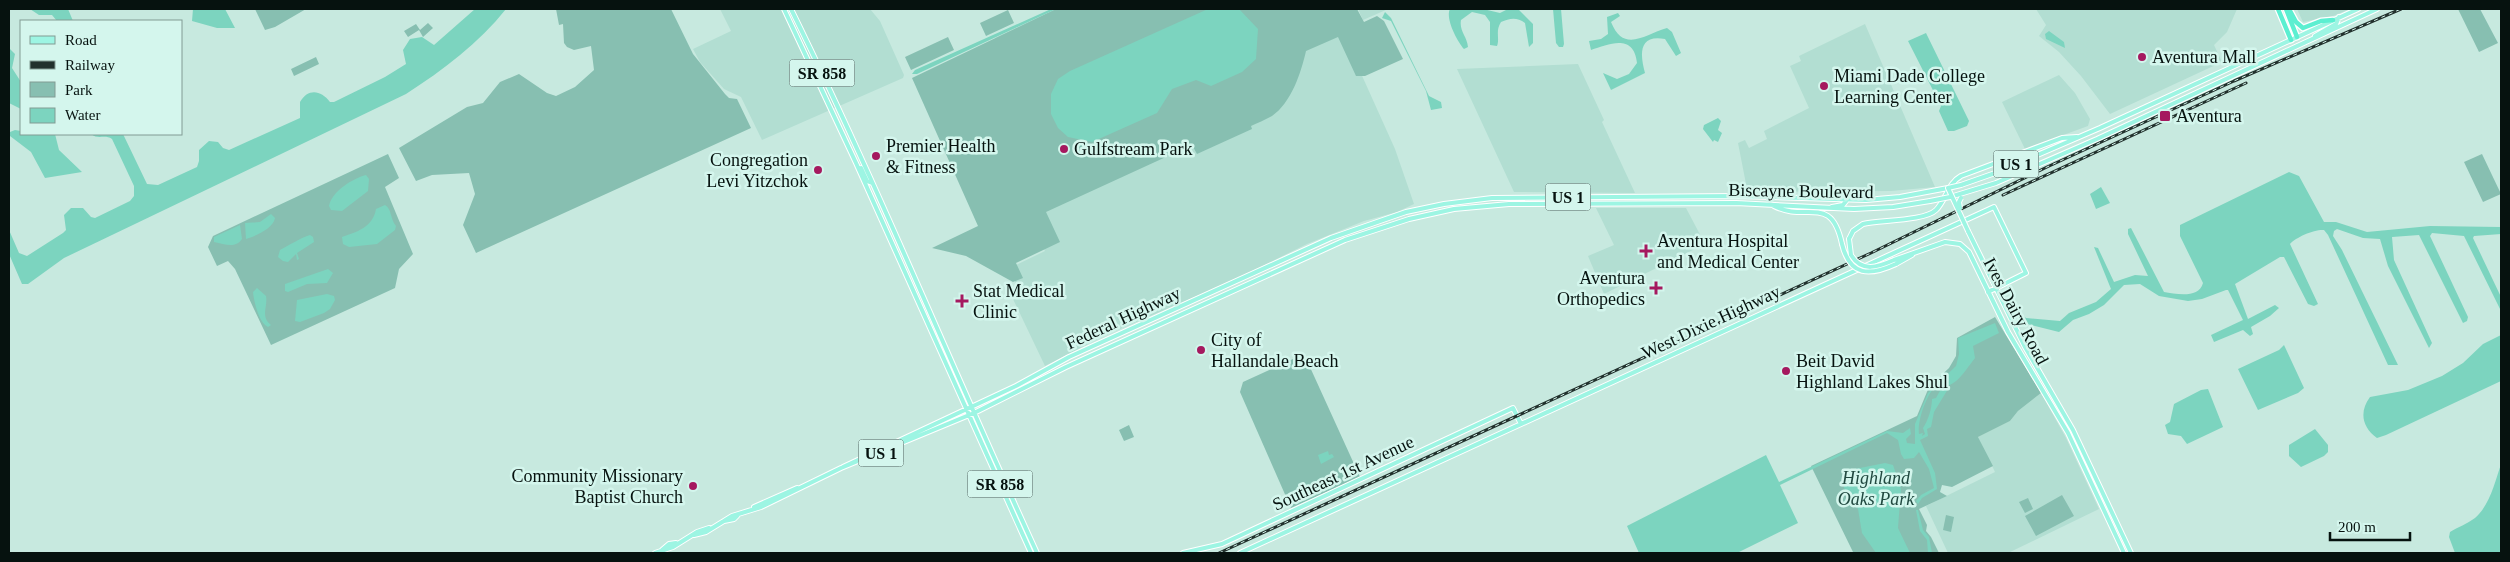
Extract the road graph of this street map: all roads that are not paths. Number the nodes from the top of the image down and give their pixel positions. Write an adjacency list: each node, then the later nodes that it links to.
1 (784, 9): 11 (main road, SR 858)
2 (792, 9): 15 (main road, SR 858)
3 (2278, 9): 12 (highway)
4 (2287, 9): 8 (highway); 9 (highway)
5 (2358, 9): 7 (main road, Biscayne Boulevard / US 1)
6 (2378, 9): 10 (main road, US 1)
7 (2339, 17): 8 (main road, Biscayne Boulevard / US 1); 10 (main road)
8 (2333, 20): 9 (main road, Biscayne Boulevard / US 1)
9 (2298, 37): 12 (main road, Biscayne Boulevard / US 1); 13 (main road)
10 (2312, 39): 13 (main road, US 1)
11 (799, 40): 15 (main road); 17 (main road, SR 858)
12 (2291, 40): 14 (main road); 16 (main road, Biscayne Boulevard / US 1)
13 (2300, 45): 14 (main road, US 1)
14 (2294, 48): 20 (main road, US 1)
15 (812, 51): 18 (main road, SR 858)
16 (2079, 137): 19 (main road, Biscayne Boulevard / US 1, bridge); 35 (main road, bridge)
17 (856, 163): 18 (main road); 43 (main road, SR 858)
18 (873, 184): 42 (main road, SR 858)
19 (1948, 188): 23 (main road, Ives Dairy Road, bridge); 24 (main road, Biscayne Boulevard / US 1)
20 (1961, 196): 23 (main road, Biscayne Boulevard / US 1, bridge); 32 (main road, bridge)
21 (1596, 197): 22 (main road, Biscayne Boulevard / US 1); 25 (main road); 29 (main road, Biscayne Boulevard / US 1)
22 (1609, 197): 24 (main road, Biscayne Boulevard / US 1); 26 (main road)
23 (1952, 197): 28 (main road, Biscayne Boulevard / US 1, bridge); 32 (main road, Ives Dairy Road, bridge)
24 (1847, 200): 28 (main road)
25 (1584, 204): 26 (main road, Biscayne Boulevard / US 1); 31 (main road, Biscayne Boulevard / US 1)
26 (1599, 204): 27 (main road, Biscayne Boulevard / US 1)
27 (1772, 205): 28 (main road, Biscayne Boulevard / US 1); 35 (main road, bridge)
28 (1828, 208)
29 (1419, 209): 30 (main road, Federal Highway / US 1); 33 (main road)
30 (1406, 212): 34 (main road); 37 (main road, Federal Highway / US 1)
31 (1423, 215): 33 (main road, Federal Highway / US 1)
32 (1960, 216): 36 (main road, Ives Dairy Road, bridge)
33 (1408, 218): 34 (main road, Federal Highway / US 1)
34 (1396, 222): 40 (main road, Federal Highway / US 1)
35 (1895, 262): 38 (main road, Ives Dairy Road)
36 (1995, 288): 38 (main road); 45 (main road, West Dixie Highway); 57 (main road, Ives Dairy Road)
37 (1213, 292): 39 (main road, Federal Highway / US 1); 40 (main road)
38 (1988, 292): 56 (main road, Ives Dairy Road)
39 (1198, 299): 41 (main road); 42 (main road, Federal Highway / US 1)
40 (1202, 305): 41 (main road, Federal Highway / US 1)
41 (1186, 312): 44 (main road, Federal Highway / US 1)
42 (973, 406): 43 (main road, Federal Highway / US 1); 44 (main road, SR 858)
43 (967, 408): 44 (main road, SR 858); 46 (main road, Federal Highway / US 1)
44 (972, 414): 46 (main road, Federal Highway / US 1); 47 (main road, SR 858); 48 (main road, SR 858)
45 (1521, 424): 54 (main road, Southeast 1st Avenue); 55 (main road, West Dixie Highway)
46 (841, 468): 51 (main road, Federal Highway / US 1)
47 (1012, 510): 48 (main road); 49 (main road, SR 858)
48 (1023, 521): 50 (main road, SR 858)
49 (1018, 524): 50 (main road); 52 (main road, SR 858)
50 (1033, 544): 53 (main road, SR 858)
51 (655, 553)
52 (1032, 553)
53 (1037, 553)
54 (1183, 553)
55 (1240, 553)
56 (2124, 553)
57 (2131, 553)

